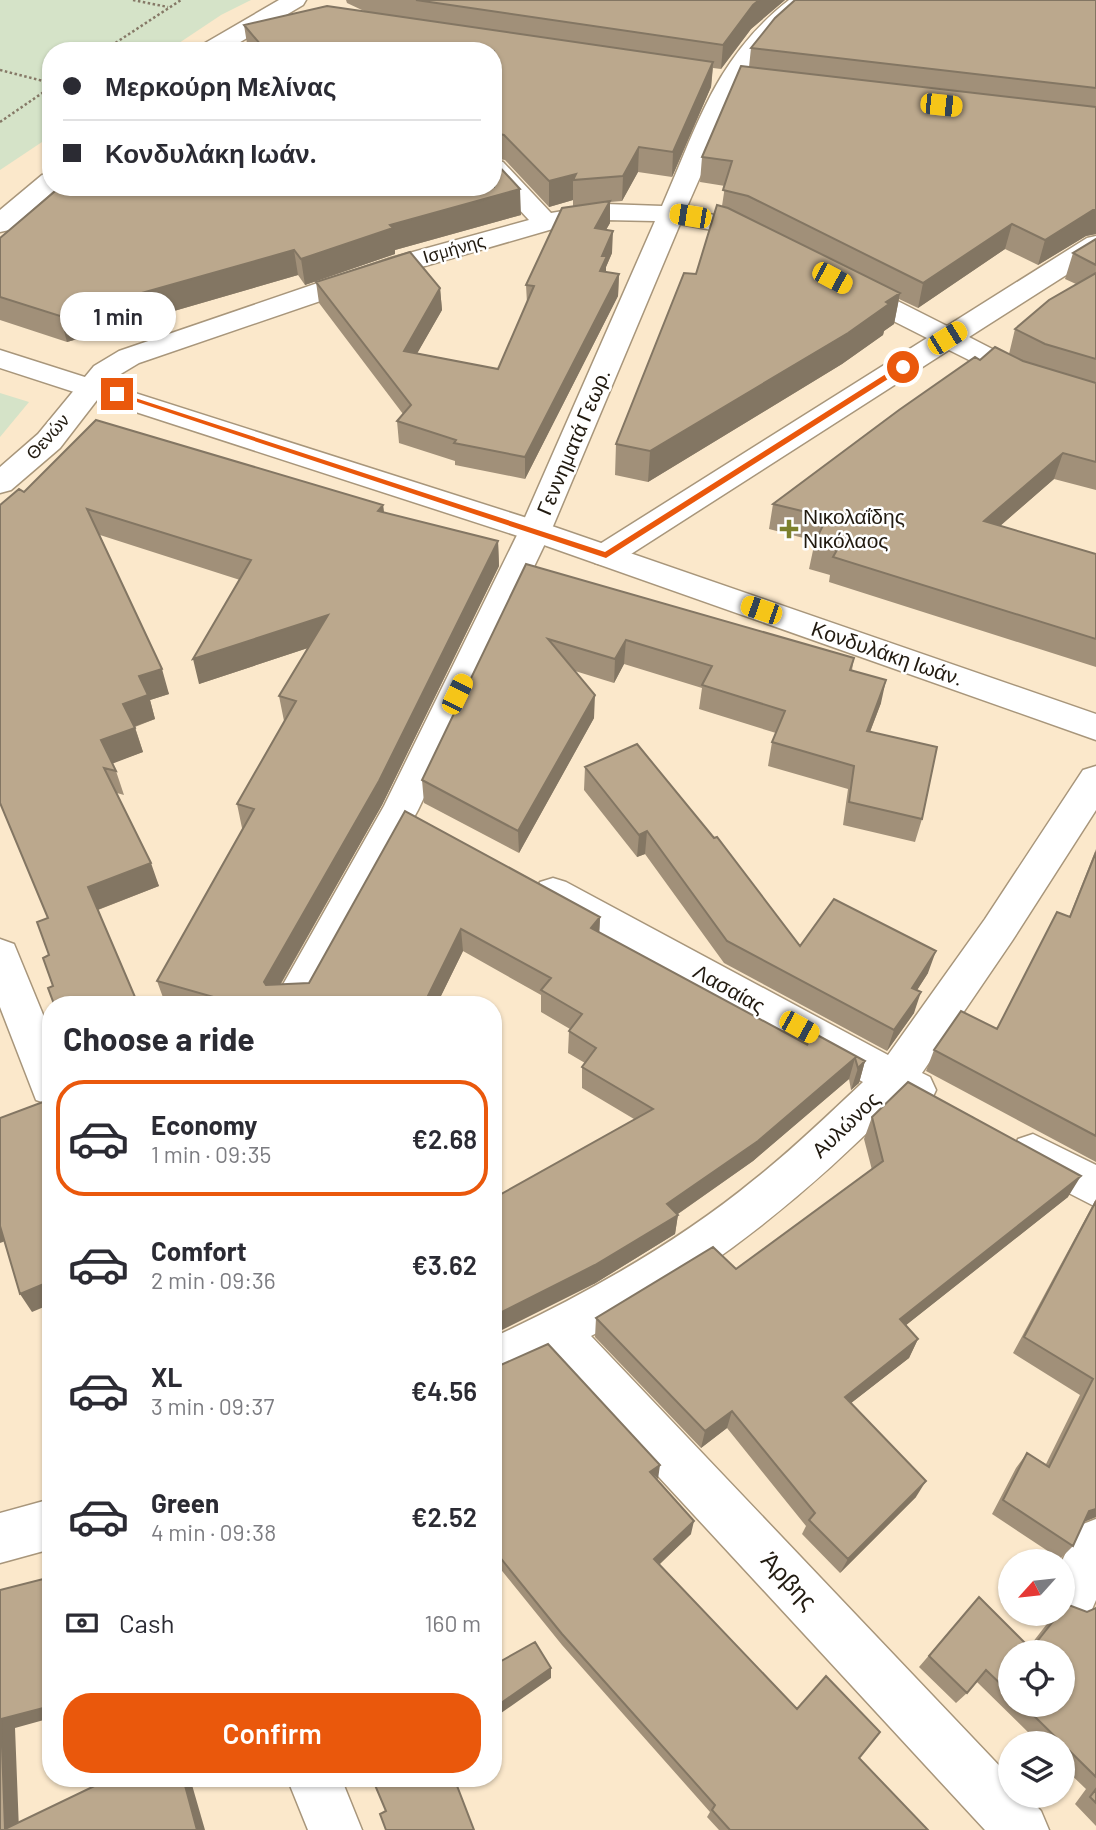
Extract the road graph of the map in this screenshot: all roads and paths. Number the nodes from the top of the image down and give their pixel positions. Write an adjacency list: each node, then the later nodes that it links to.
1 (134, 0): 5 (path)
2 (181, 0): 5 (path)
3 (295, 0): 6 (street)
4 (803, 0): 18 (street, Γεννηματά Γεωρ.)
5 (169, 7): 8 (path)
6 (271, 12): 7 (street); 9 (street)
7 (310, 18)
8 (116, 42)
9 (223, 42)
10 (0, 70): 11 (path)
11 (42, 82)
12 (42, 92): 13 (path)
13 (0, 122)
14 (42, 167): 17 (street)
15 (502, 176): 19 (street)
16 (42, 188): 20 (street)
17 (0, 191)
18 (672, 214): 19 (street, Ισμήνης); 22 (street, Ισμήνης); 29 (street, Γεννηματά Γεωρ.)
19 (545, 222): 26 (street, Ισμήνης)
20 (0, 224)
21 (1096, 244): 24 (street)
22 (788, 255)
23 (825, 274): 24 (street)
24 (947, 338): 27 (street); 30 (street)
25 (0, 359): 26 (street, Κονδυλάκη Ιωάν.)
26 (91, 386): 28 (street, Θενών); 29 (street, Κονδυλάκη Ιωάν.)
27 (1096, 400)
28 (0, 483)
29 (535, 531): 30 (street, Κονδυλάκη Ιωάν.); 33 (street, Γεννηματά Γεωρ.)
30 (606, 555): 31 (street, Κονδυλάκη Ιωάν.)
31 (1096, 727)
32 (1096, 780): 39 (street, Αυλώνος)
33 (400, 810): 34 (street); 37 (street, Γεννηματά Γεωρ.)
34 (436, 830)
35 (520, 876): 39 (street, Λασαίας)
36 (0, 955): 38 (street)
37 (296, 996)
38 (42, 1064)
39 (893, 1079): 40 (street, Λασαίας); 43 (street, Αυλώνος)
40 (941, 1104)
41 (1001, 1136): 42 (street)
42 (1096, 1187)
43 (556, 1332): 44 (street, Αυλώνος); 51 (street, Άρβης)
44 (502, 1356)
45 (42, 1526): 46 (street)
46 (0, 1538)
47 (1096, 1544): 48 (street)
48 (1075, 1590)
49 (318, 1787): 50 (street)
50 (335, 1830)
51 (1023, 1830)

